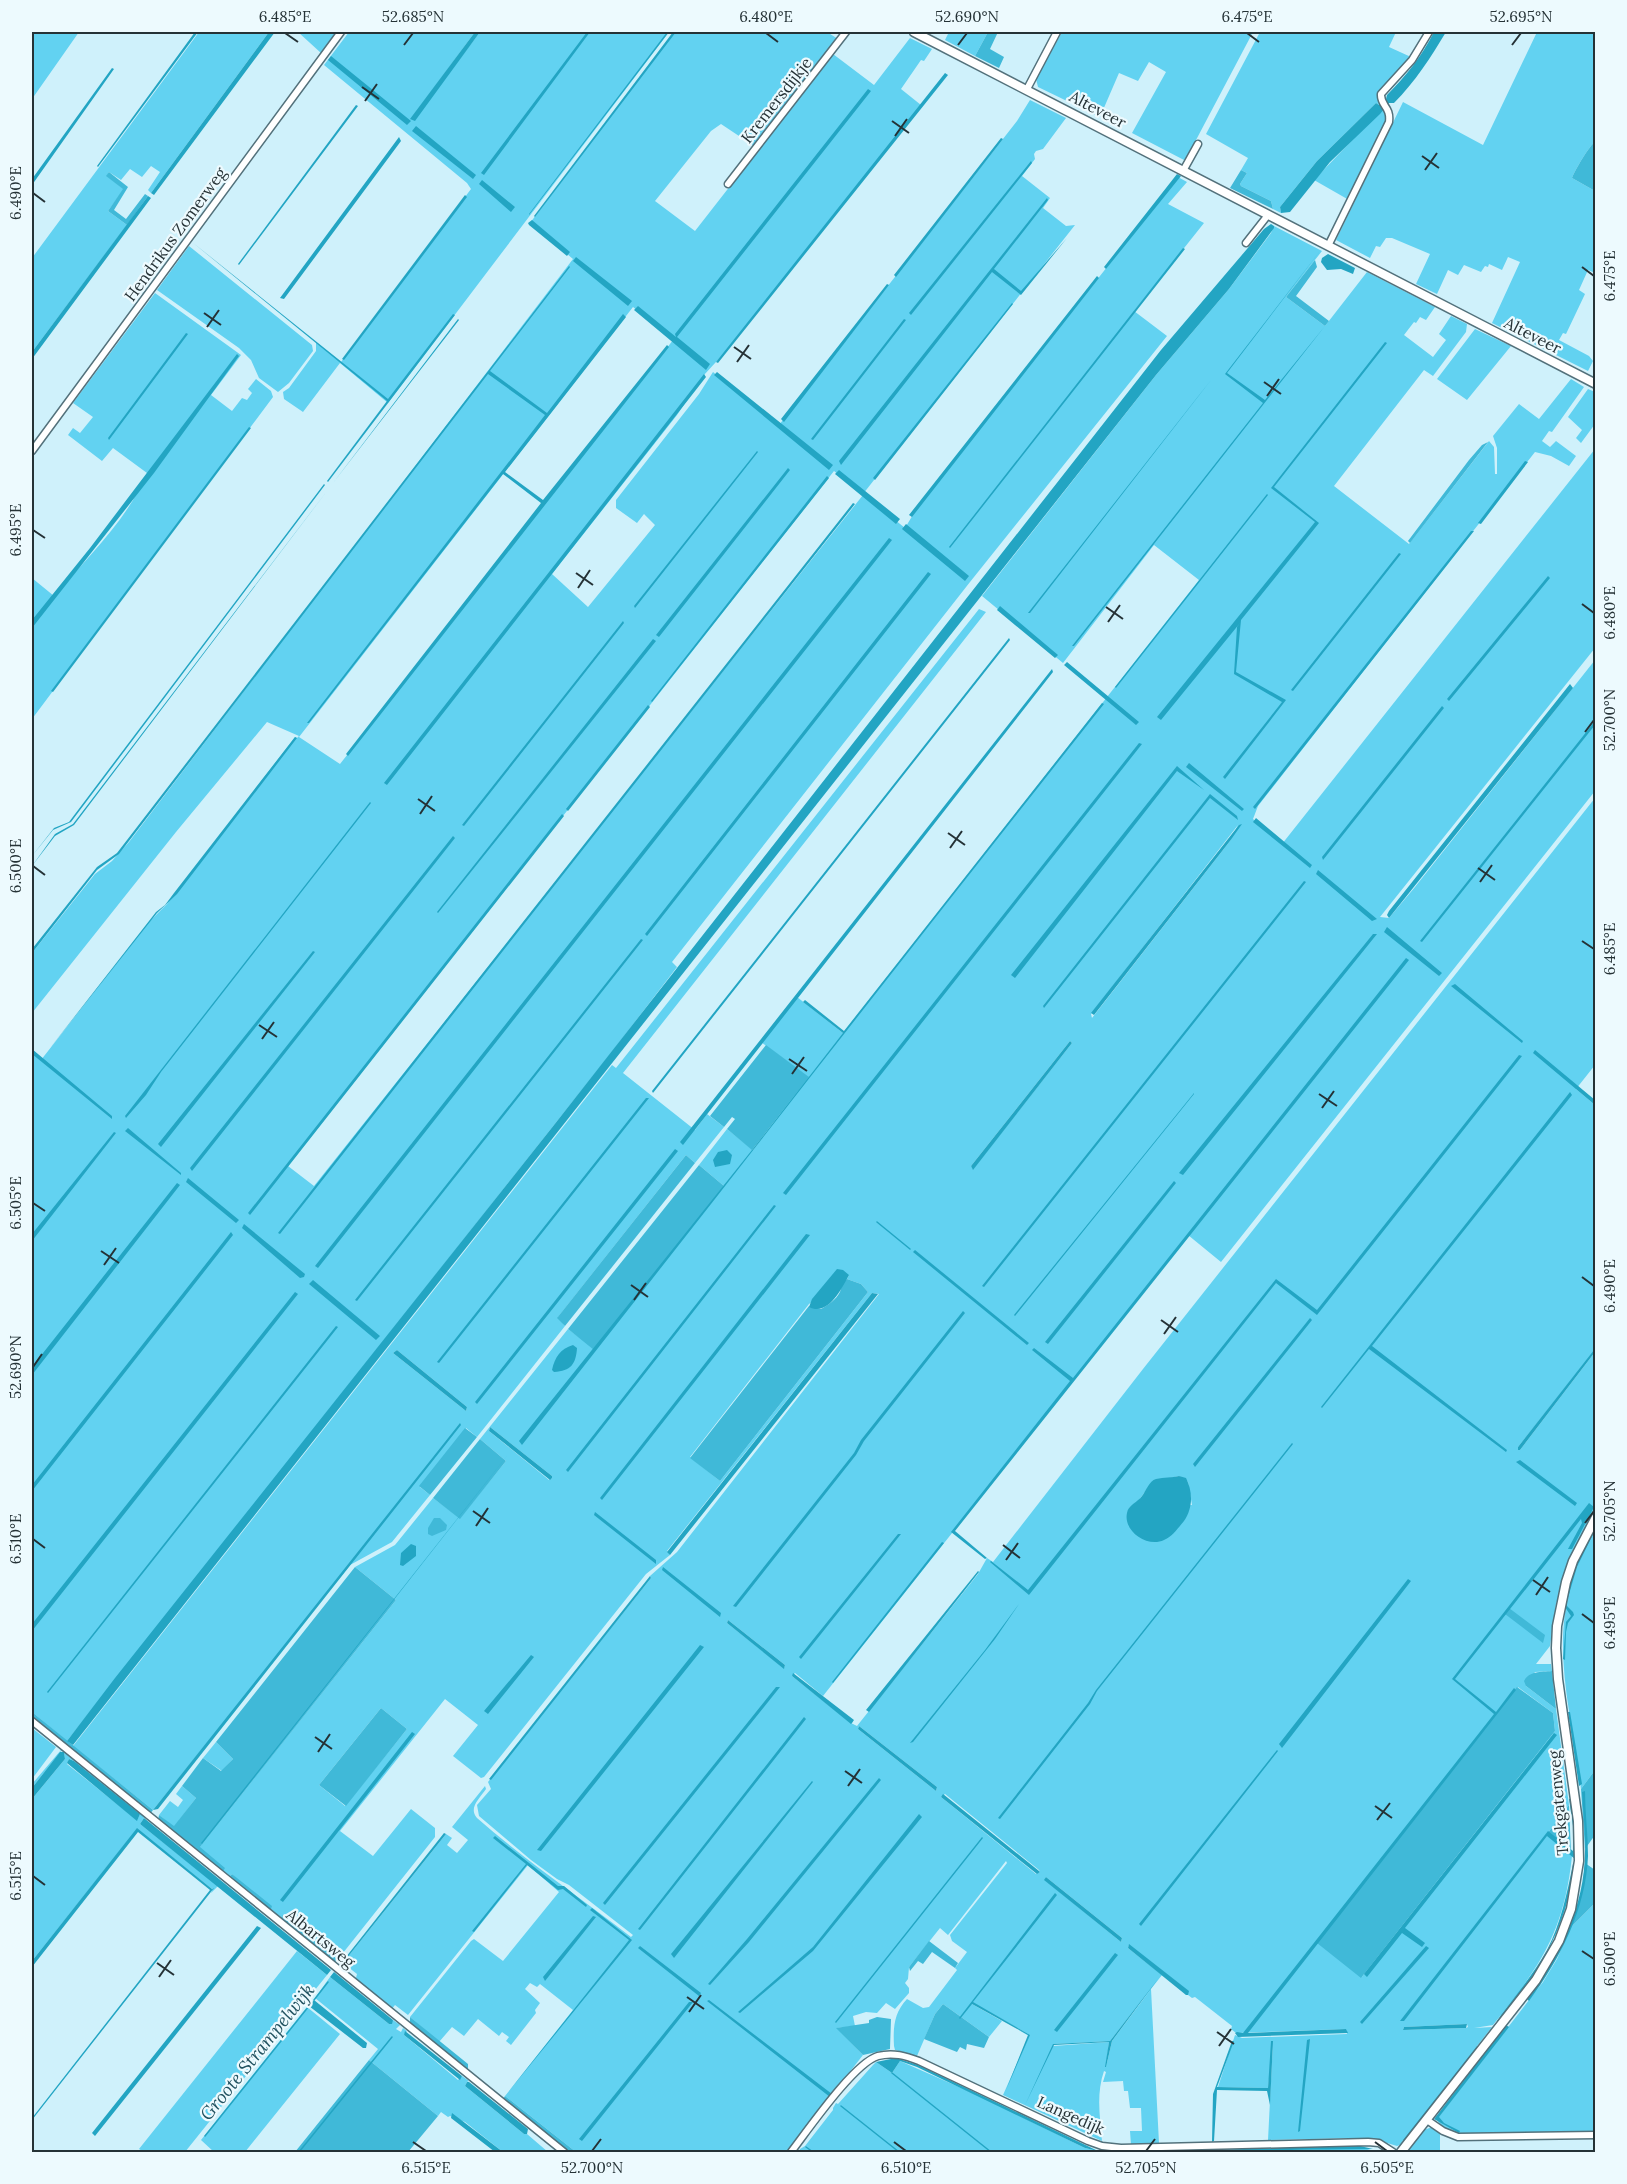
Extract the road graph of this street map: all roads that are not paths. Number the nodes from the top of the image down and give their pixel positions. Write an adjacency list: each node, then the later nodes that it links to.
1 (341, 32): 14 (street, Hendrikus Zomerweg)
2 (846, 32): 9 (street, Kremersdijkje)
3 (914, 32): 6 (street, Alteveer)
4 (1057, 32): 6 (street)
5 (1429, 32): 12 (street)
6 (1027, 89): 8 (street, Alteveer)
7 (1198, 144): 8 (street)
8 (1183, 171): 10 (street, Alteveer)
9 (728, 184)
10 (1268, 215): 11 (street); 12 (street, Alteveer)
11 (1245, 243)
12 (1328, 246): 13 (street, Alteveer)
13 (1596, 384)
14 (32, 452)
15 (1596, 1517): 17 (street, Trekgatenweg)
16 (32, 1721): 19 (street, Albartsweg)
17 (1427, 2120): 18 (street); 22 (street)
18 (1596, 2134)
19 (564, 2152)
20 (790, 2152): 21 (street, Langedijk)
21 (1393, 2152)
22 (1401, 2152)

